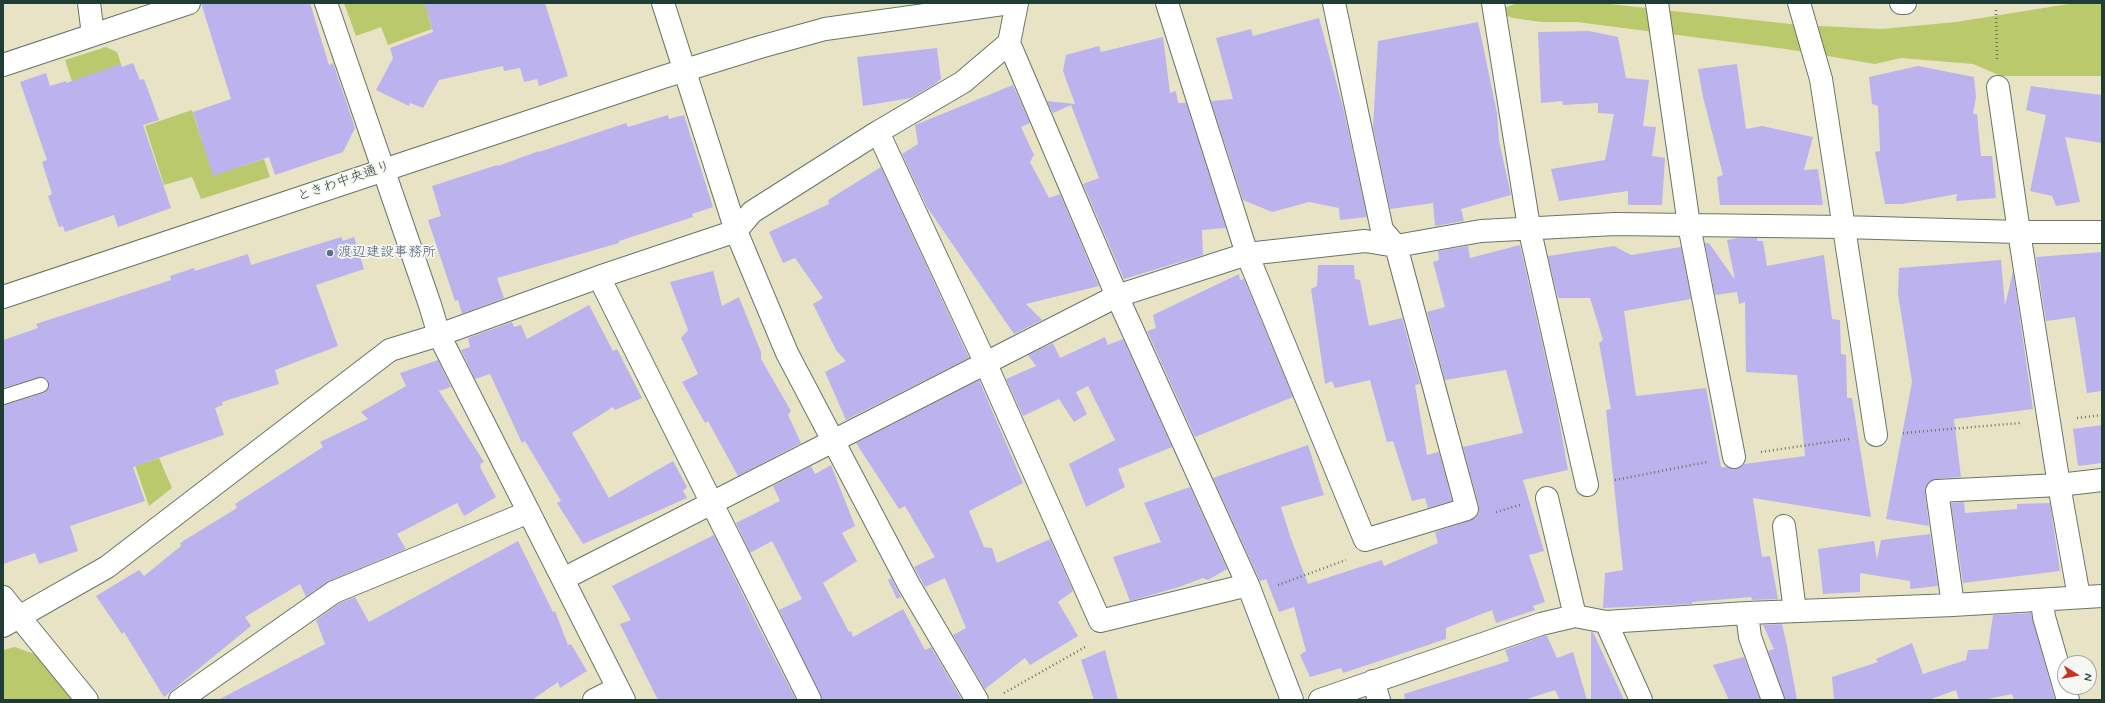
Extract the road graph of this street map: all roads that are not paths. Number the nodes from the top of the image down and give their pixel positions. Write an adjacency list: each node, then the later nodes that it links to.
1 (89, 3): 15 (street)
2 (326, 3): 21 (street)
3 (664, 3): 18 (street)
4 (1010, 3): 14 (street, ときわ中央通り)
5 (1017, 3): 16 (street)
6 (1167, 3): 29 (street)
7 (1334, 3): 28 (street)
8 (1493, 3): 24 (street)
9 (1657, 3): 22 (street)
10 (1800, 3): 23 (street)
11 (1901, 3): 12 (street)
12 (1905, 3)
13 (175, 5): 15 (street)
14 (955, 6): 18 (street, ときわ中央通り)
15 (93, 35): 17 (street)
16 (1009, 43): 20 (street); 31 (street)
17 (3, 65)
18 (686, 70): 21 (street, ときわ中央通り); 25 (street)
19 (1998, 87): 26 (street)
20 (878, 132): 25 (street); 34 (street)
21 (382, 170): 32 (street, ときわ中央通り); 33 (street)
22 (1689, 225): 23 (street); 24 (street); 39 (street)
23 (1842, 227): 26 (street); 37 (street)
24 (1529, 228): 28 (street); 41 (street)
25 (736, 231): 30 (street); 38 (street)
26 (2019, 232): 27 (street); 42 (street)
27 (2102, 232)
28 (1396, 246): 29 (street); 29 (street)
29 (1247, 254): 31 (street)
30 (599, 277): 33 (street); 44 (street)
31 (1117, 296): 34 (street); 48 (street)
32 (3, 297)
33 (439, 335): 45 (street); 57 (street)
34 (985, 362): 38 (street); 48 (street)
35 (41, 385): 36 (lane)
36 (3, 397)
37 (1876, 435)
38 (833, 440): 44 (street); 65 (street)
39 (1734, 456)
40 (2102, 480): 42 (street)
41 (1586, 485)
42 (2059, 485): 51 (street); 53 (street)
43 (1547, 498): 56 (street)
44 (712, 501): 47 (street); 64 (street)
45 (529, 512): 47 (street); 62 (street)
46 (1784, 526): 54 (street)
47 (563, 579): 60 (street)
48 (1248, 585): 66 (street)
49 (2102, 596): 51 (street)
50 (3, 597): 57 (street)
51 (2079, 597): 52 (street)
52 (2042, 600): 53 (street); 70 (street)
53 (1953, 605): 54 (street)
54 (1795, 611): 55 (street)
55 (1747, 612): 58 (street); 69 (street)
56 (1575, 616): 58 (street); 59 (street)
57 (11, 622): 61 (street)
58 (1606, 622): 68 (street)
59 (1376, 691): 67 (street)
60 (621, 694): 63 (street)
61 (87, 700)
62 (180, 700)
63 (594, 700)
64 (810, 700)
65 (977, 700)
66 (1292, 700)
67 (1320, 700)
68 (1640, 700)
69 (1773, 700)
70 (2068, 700)

